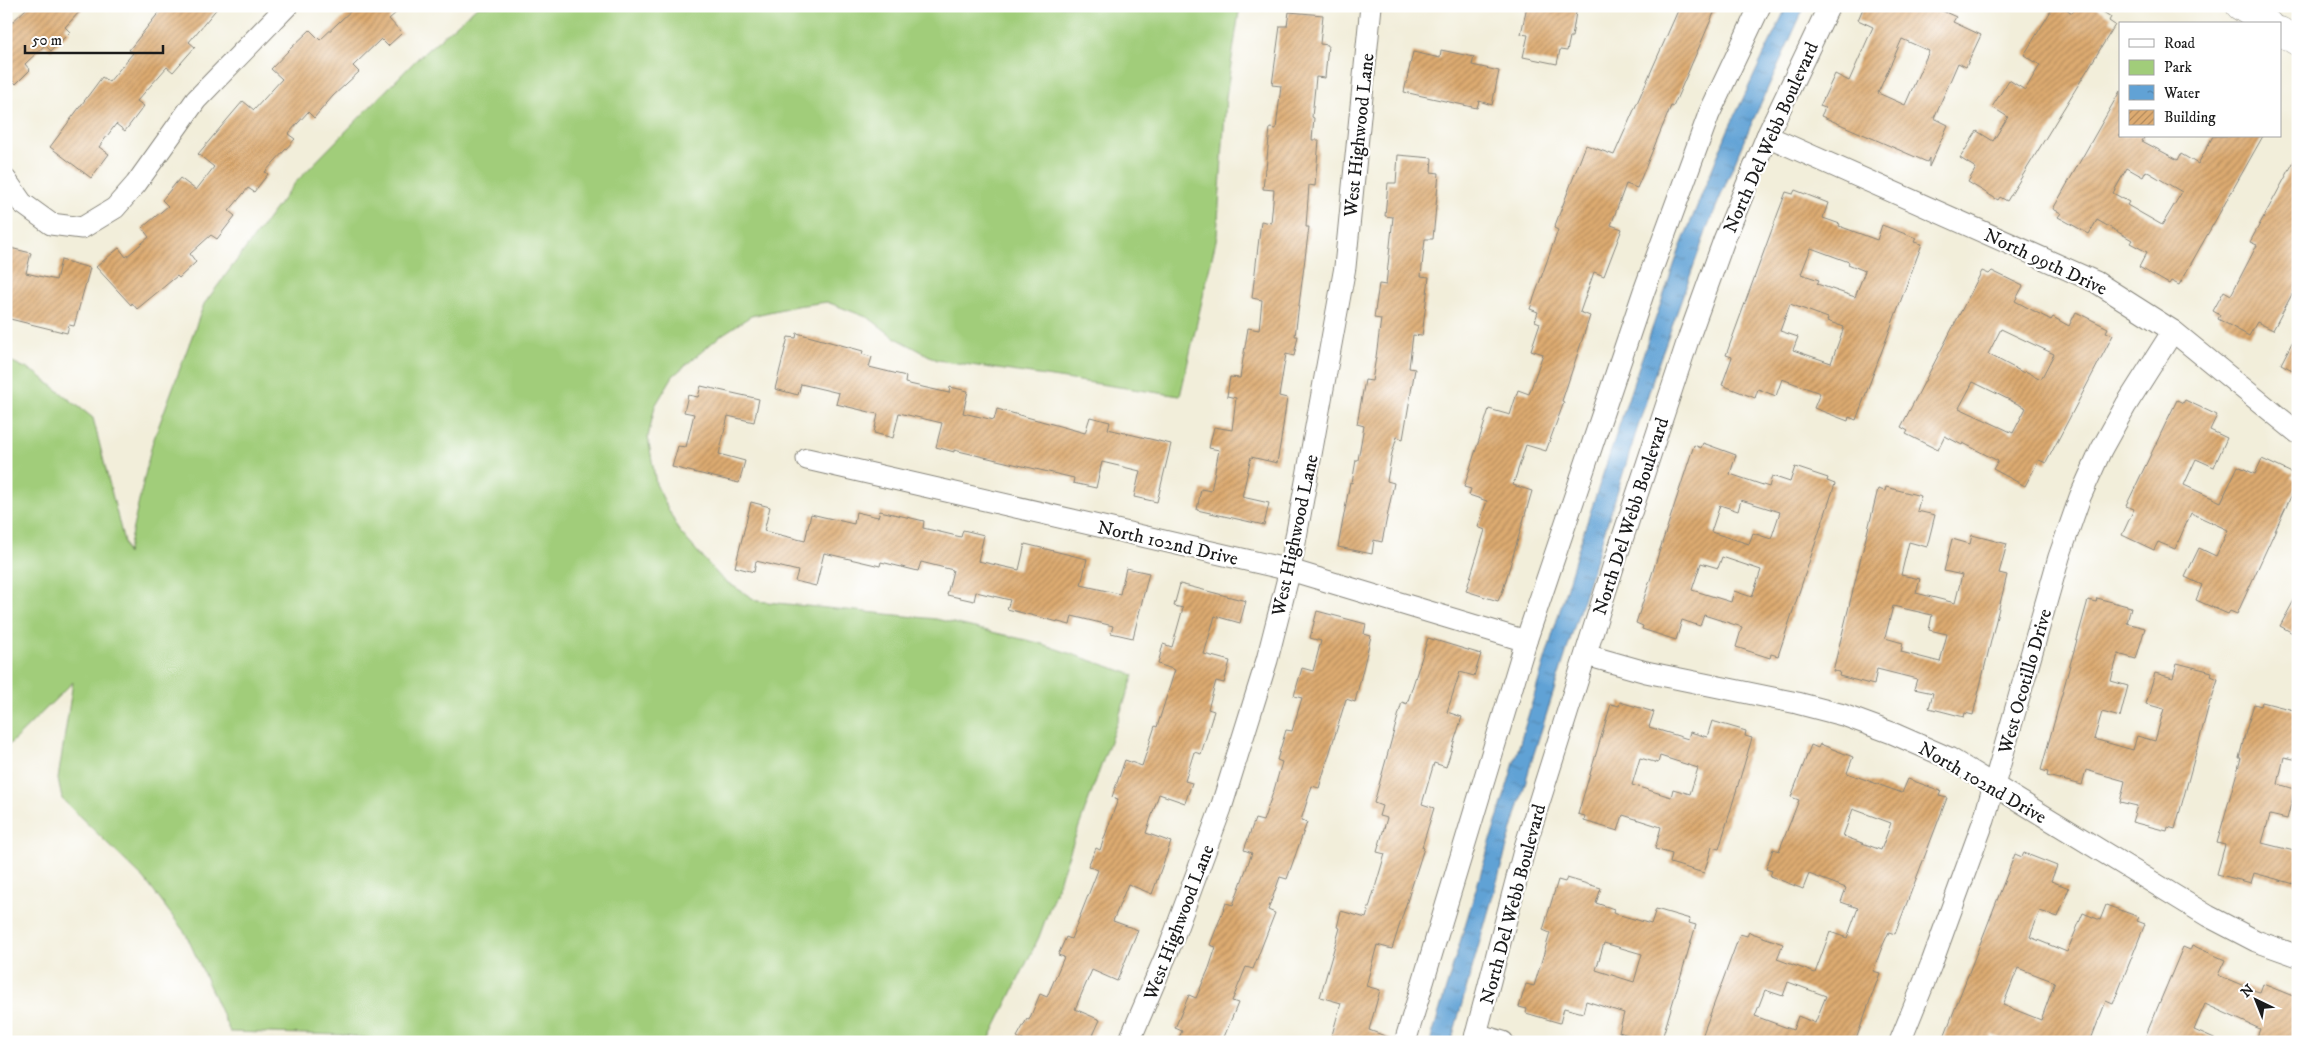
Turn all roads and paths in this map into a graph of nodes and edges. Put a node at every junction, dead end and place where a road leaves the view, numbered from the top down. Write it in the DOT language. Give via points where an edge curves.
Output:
graph roads {
  1 [pos="287,6"];
  2 [pos="1371,6"];
  3 [pos="1760,6"];
  4 [pos="1829,6"];
  5 [pos="2240,6"];
  6 [pos="2265,22"];
  7 [pos="2282,33"];
  8 [pos="2298,42"];
  9 [pos="1767,136"];
  10 [pos="6,180"];
  11 [pos="2173,332"];
  12 [pos="2298,433"];
  13 [pos="807,459"];
  14 [pos="1290,570"];
  15 [pos="1526,641"];
  16 [pos="1586,655"];
  17 [pos="1994,786"];
  18 [pos="2298,956"];
  19 [pos="1475,1038"];
  20 [pos="1129,1042"];
  21 [pos="1405,1042"];
  22 [pos="1503,1042"];
  23 [pos="1900,1042"];
  1 -- 10 [label="street" via="196,100 115,208 82,228 51,224 22,203"];
  2 -- 14 [label="street, West Highwood Lane" via="1345,267"];
  3 -- 15 [label="street" via="1709,114 1647,282"];
  4 -- 9 [label="street, North Del Webb Boulevard"];
  5 -- 6 [label="main road"];
  7 -- 8 [label="main road"];
  9 -- 11 [label="street, North 99th Drive" via="2096,282"];
  9 -- 16 [label="street, North Del Webb Boulevard" via="1693,325"];
  11 -- 12 [label="street, North 99th Drive"];
  11 -- 17 [label="street, West Ocotillo Drive" via="2101,450 2080,497 2059,557"];
  13 -- 14 [label="street, North 102nd Drive"];
  14 -- 15 [label="street, North 102nd Drive"];
  14 -- 20 [label="street, West Highwood Lane" via="1267,660 1221,808 1168,953"];
  15 -- 21 [label="street"];
  16 -- 17 [label="street, North 102nd Drive" via="1646,672 1843,715 1949,758"];
  16 -- 19 [label="street, North Del Webb Boulevard" via="1526,847"];
  17 -- 18 [label="street, North 102nd Drive" via="2208,916 2256,941"];
  17 -- 23 [label="street, West Ocotillo Drive" via="1931,965"];
  19 -- 22 [label="street"];
}
